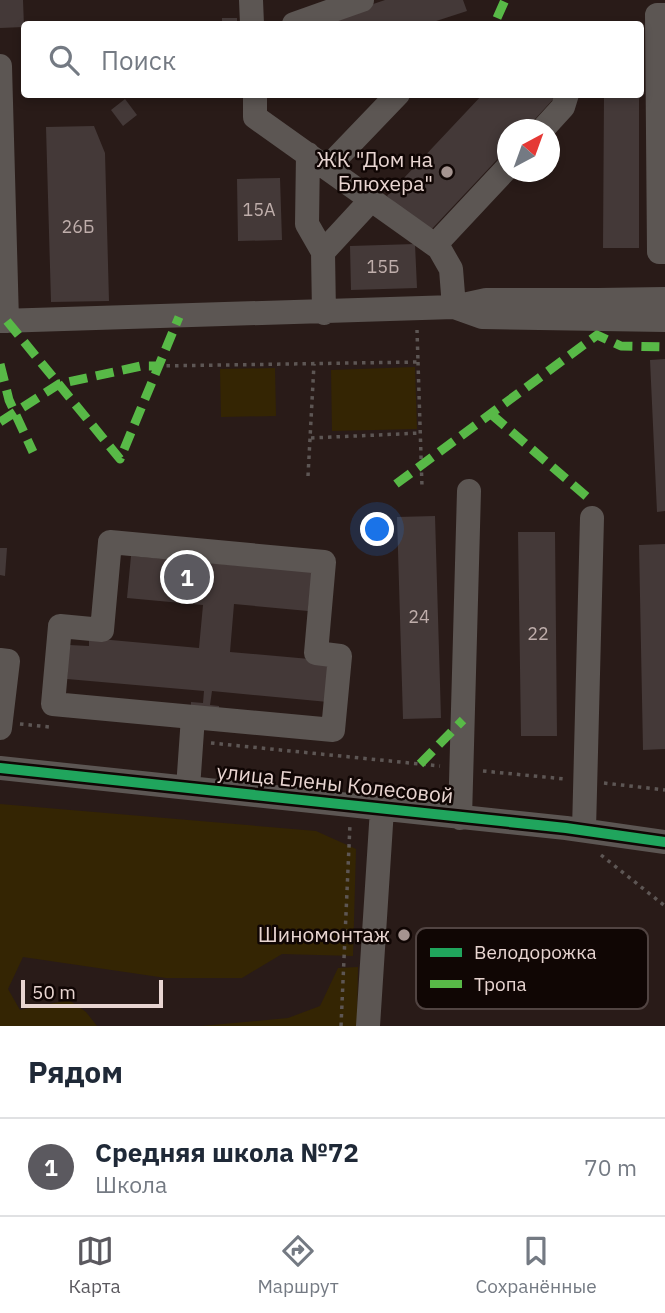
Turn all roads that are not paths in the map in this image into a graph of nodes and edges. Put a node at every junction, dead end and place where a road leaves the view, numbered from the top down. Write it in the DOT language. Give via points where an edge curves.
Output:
graph roads {
  1 [pos="251,0"];
  2 [pos="362,0"];
  3 [pos="665,15"];
  4 [pos="252,21"];
  5 [pos="302,21"];
  6 [pos="0,66"];
  7 [pos="255,98"];
  8 [pos="393,98"];
  9 [pos="566,98"];
  10 [pos="552,119"];
  11 [pos="318,161"];
  12 [pos="497,179"];
  13 [pos="371,200"];
  14 [pos="435,245"];
  15 [pos="323,252"];
  16 [pos="665,252"];
  17 [pos="665,299"];
  18 [pos="454,307"];
  19 [pos="598,310"];
  20 [pos="324,313"];
  21 [pos="665,320"];
  22 [pos="4,321"];
  23 [pos="469,491"];
  24 [pos="592,518"];
  25 [pos="0,660"];
  26 [pos="1,722"];
  27 [pos="0,728"];
  28 [pos="192,729"];
  29 [pos="0,768"];
  30 [pos="188,788"];
  31 [pos="382,809"];
  32 [pos="460,818"];
  33 [pos="584,831"];
  34 [pos="665,842"];
  35 [pos="368,1026"];
  1 -- 4 [label="street"];
  2 -- 5 [label="street"];
  3 -- 16 [label="street" via="657,15 659,252"];
  6 -- 22 [label="street"];
  7 -- 11 [label="street" via="256,117"];
  8 -- 11 [label="street"];
  9 -- 10 [label="street"];
  11 -- 13 [label="street"];
  11 -- 15 [label="street" via="307,224"];
  12 -- 14 [label="street"];
  13 -- 14 [label="street"];
  13 -- 15 [label="street"];
  14 -- 18 [label="street" via="451,270"];
  15 -- 20 [label="street"];
  17 -- 19 [label="street"];
  18 -- 19 [label="street" via="482,317"];
  18 -- 20 [label="street"];
  19 -- 21 [label="street"];
  20 -- 22 [label="street"];
  23 -- 32 [label="street"];
  24 -- 33 [label="street"];
  25 -- 26 [label="street" via="8,661"];
  26 -- 27 [label="street"];
  28 -- 28 [label="street" via="333,730 340,656 316,653 324,562 110,542 102,630 60,626 52,704"];
  28 -- 30 [label="street"];
  29 -- 30 [label="street, улица Елены Колесовой"];
  30 -- 31 [label="street, улица Елены Колесовой"];
  31 -- 32 [label="street, улица Елены Колесовой"];
  31 -- 35 [label="street"];
  32 -- 33 [label="street, улица Елены Колесовой"];
  33 -- 34 [label="street, улица Елены Колесовой"];
}
